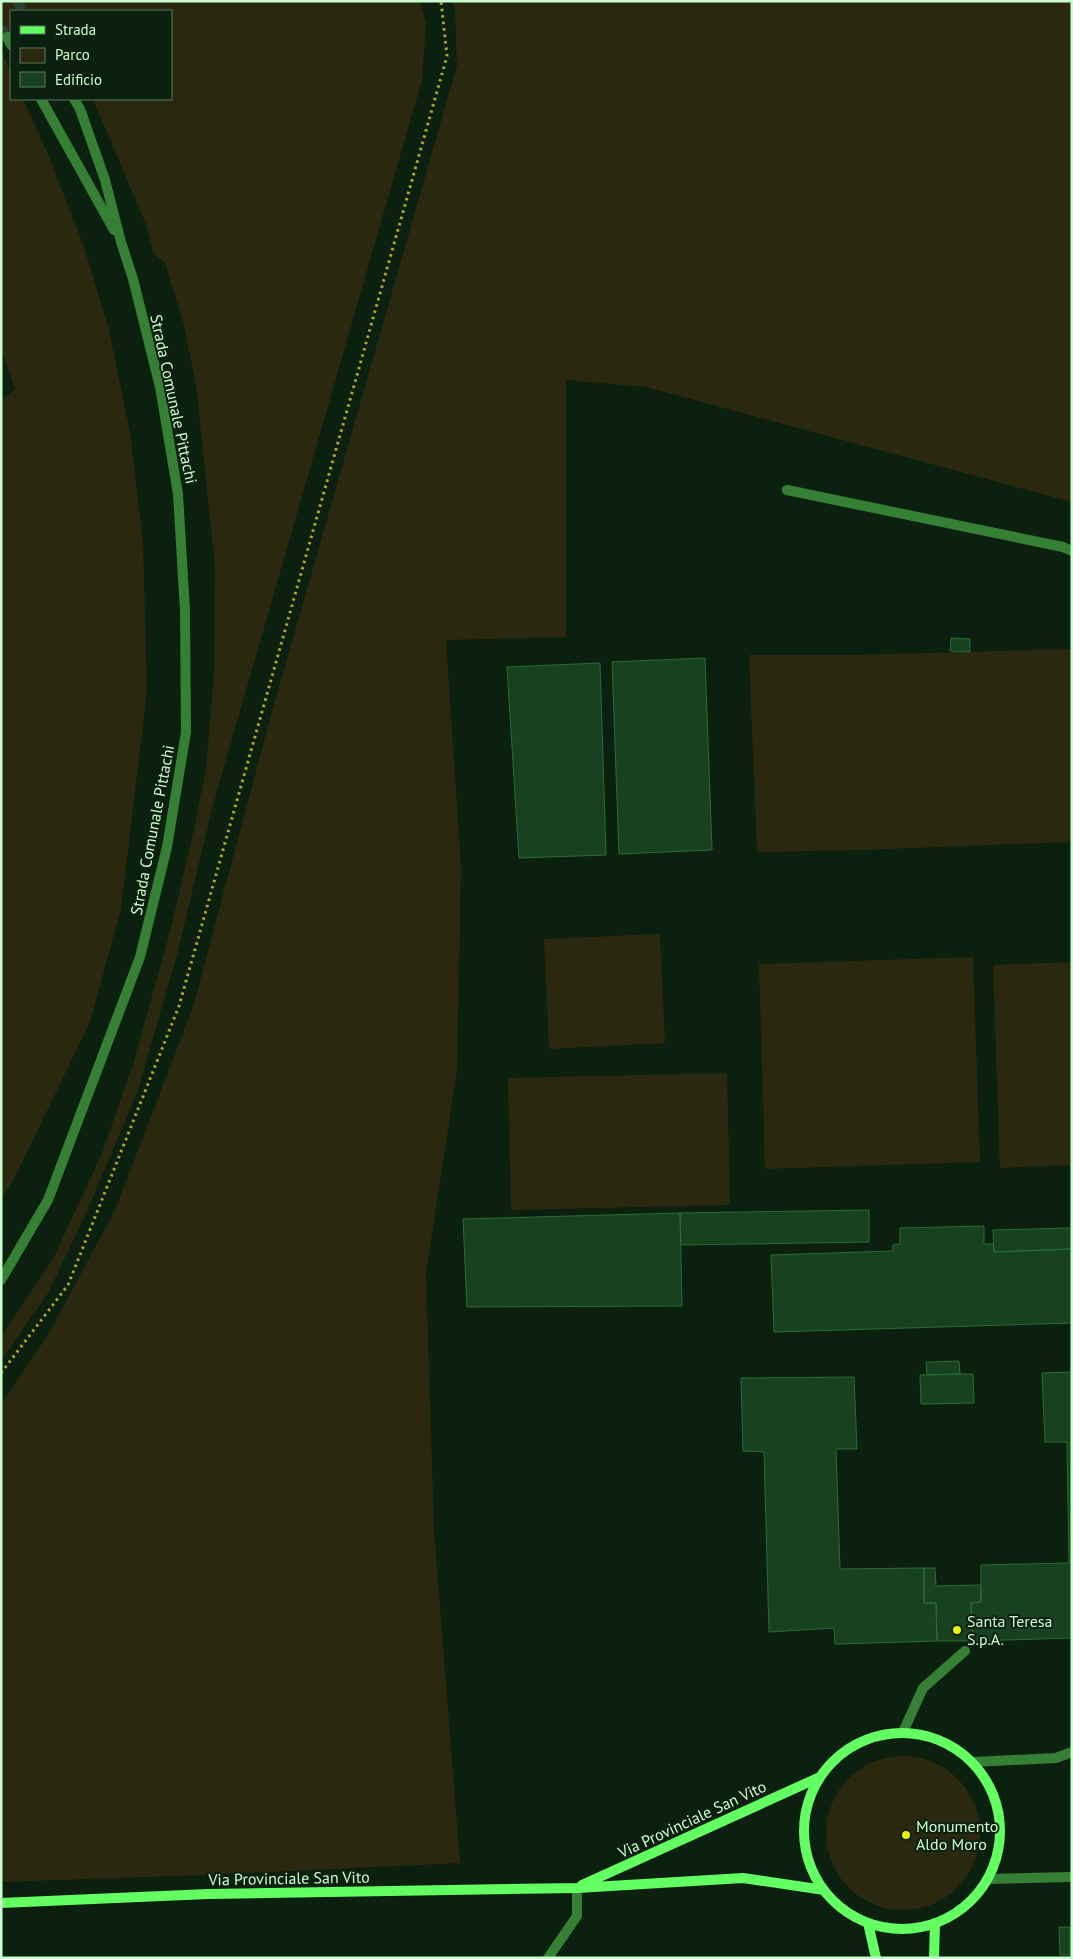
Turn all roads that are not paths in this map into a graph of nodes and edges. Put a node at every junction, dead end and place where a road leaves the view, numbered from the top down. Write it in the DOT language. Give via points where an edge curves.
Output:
graph roads {
  1 [pos="42,100"];
  2 [pos="75,100"];
  3 [pos="120,242"];
  4 [pos="787,490"];
  5 [pos="1072,551"];
  6 [pos="1,1280"];
  7 [pos="965,1651"];
  8 [pos="903,1732"];
  9 [pos="1071,1754"];
  10 [pos="973,1762"];
  11 [pos="820,1777"];
  12 [pos="1072,1877"];
  13 [pos="988,1879"];
  14 [pos="577,1888"];
  15 [pos="824,1890"];
  16 [pos="1,1903"];
  17 [pos="868,1923"];
  18 [pos="935,1923"];
  19 [pos="548,1958"];
  20 [pos="876,1958"];
  21 [pos="934,1958"];
  1 -- 3 [label="street"];
  2 -- 3 [label="street" via="105,180"];
  3 -- 6 [label="street, Strada Comunale Pittachi" via="133,279 160,387 178,494 185,610 186,732 167,847 140,957 48,1200"];
  4 -- 5 [label="street"];
  7 -- 8 [label="street" via="923,1688"];
  8 -- 10 [label="main road" via="929,1736 953,1746"];
  8 -- 11 [label="main road" via="879,1735 856,1744 836,1758"];
  9 -- 10 [label="street" via="1056,1758"];
  10 -- 13 [label="main road" via="991,1788 1000,1818 999,1849"];
  11 -- 14 [label="main road, Via Provinciale San Vito"];
  11 -- 15 [label="main road" via="807,1804 804,1834 809,1864"];
  12 -- 13 [label="street"];
  13 -- 18 [label="main road" via="974,1898 956,1913"];
  14 -- 15 [label="main road, Via Provinciale San Vito" via="743,1878"];
  14 -- 16 [label="main road, Via Provinciale San Vito" via="208,1894"];
  14 -- 19 [label="street" via="578,1916"];
  15 -- 17 [label="main road" via="843,1910"];
  17 -- 18 [label="main road" via="890,1928 913,1928"];
  17 -- 20 [label="main road"];
  18 -- 21 [label="main road"];
}
